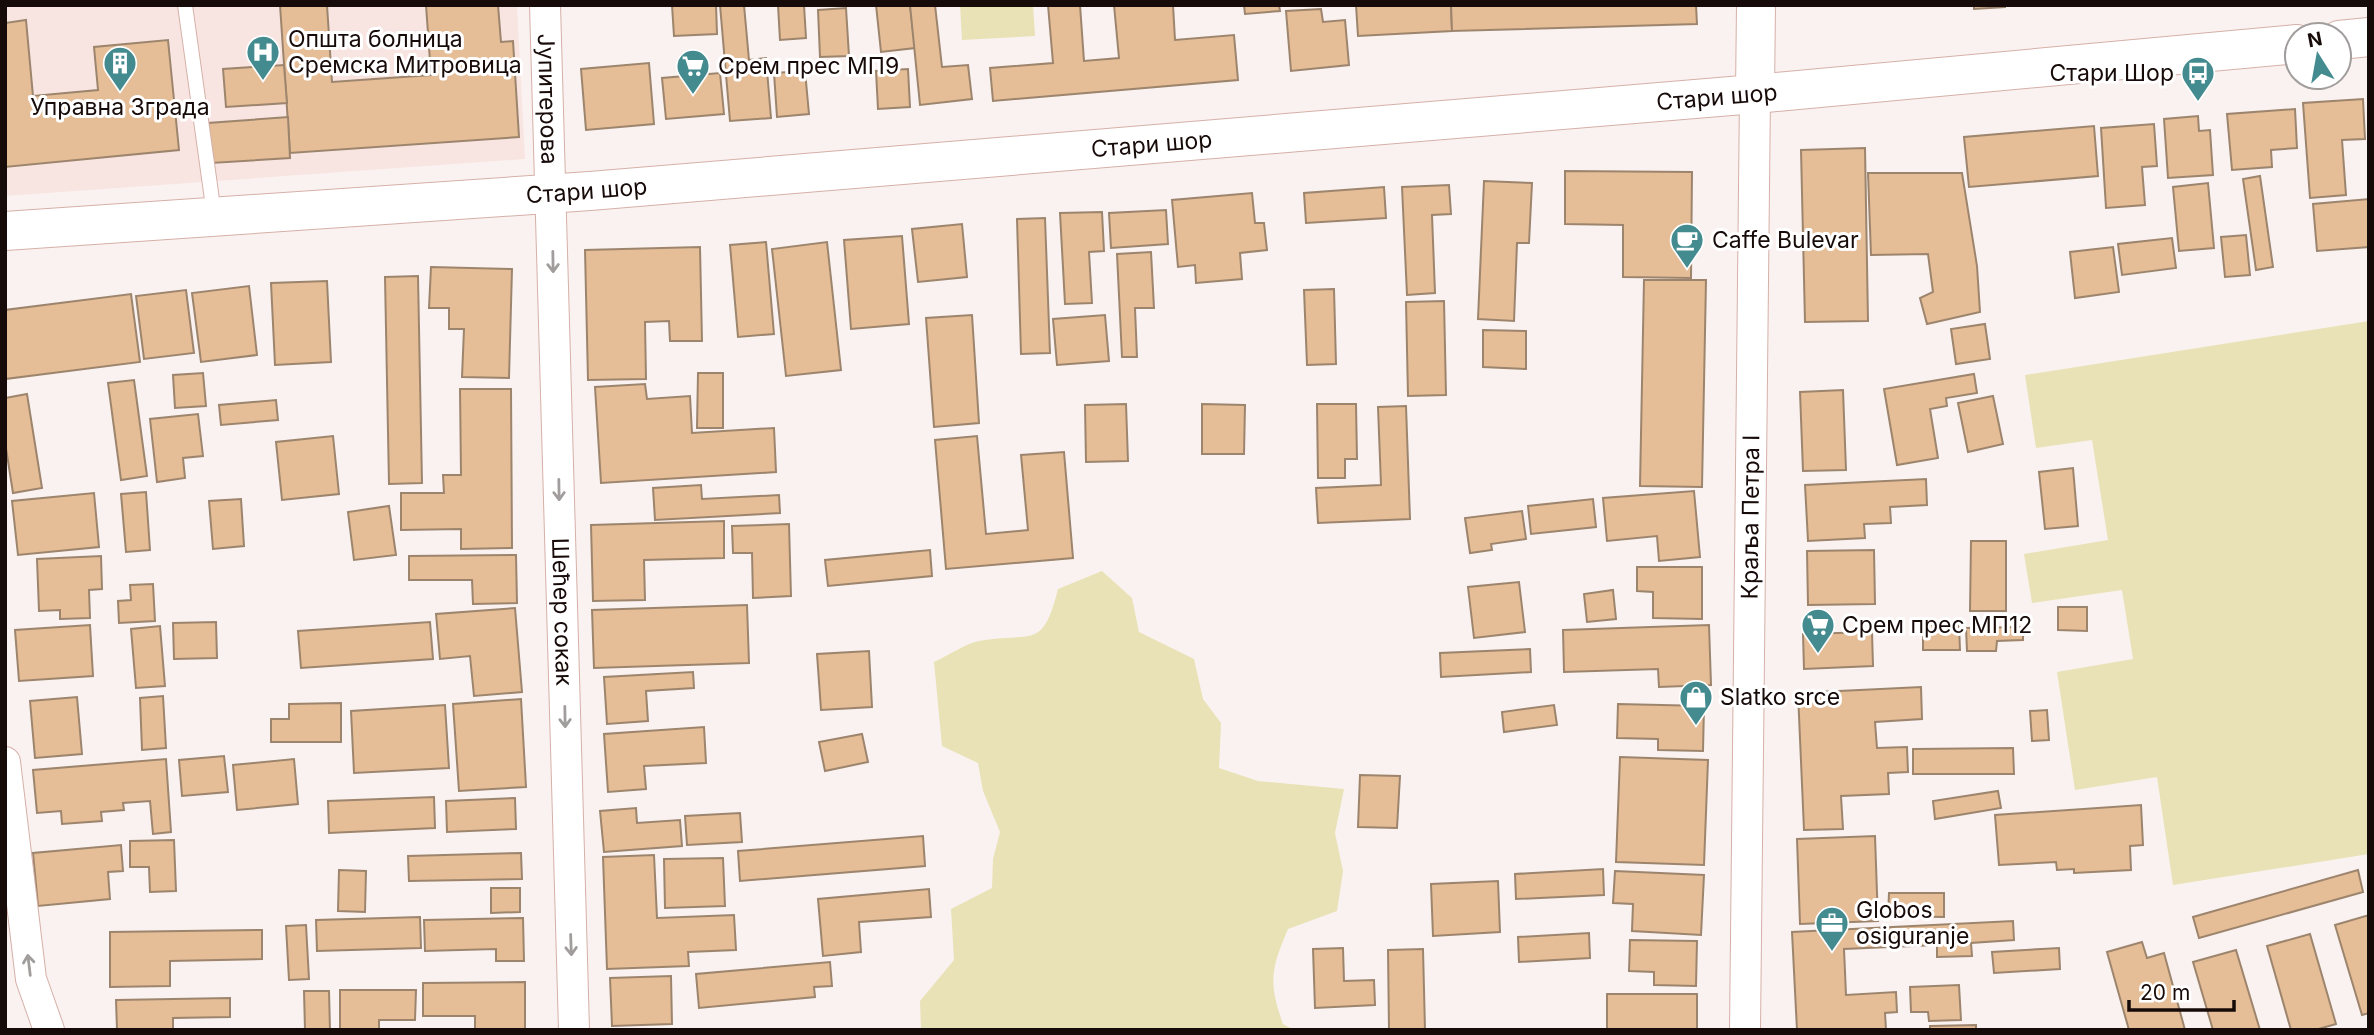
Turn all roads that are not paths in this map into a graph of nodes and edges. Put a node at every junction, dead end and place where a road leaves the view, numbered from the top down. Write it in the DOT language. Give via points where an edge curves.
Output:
graph roads {
  1 [pos="184,5"];
  2 [pos="545,5"];
  3 [pos="1756,5"];
  4 [pos="2283,45"];
  5 [pos="1755,94"];
  6 [pos="552,194"];
  7 [pos="214,215"];
  8 [pos="5,231"];
  9 [pos="5,762"];
  10 [pos="49,1030"];
  11 [pos="574,1030"];
  12 [pos="1745,1030"];
  1 -- 7 [label="lane"];
  2 -- 6 [label="street, Јупитерова"];
  3 -- 5 [label="main road, Краља Петра I"];
  4 -- 5 [label="main road, Стари шор"];
  5 -- 6 [label="main road, Стари шор"];
  5 -- 12 [label="street, Краља Петра I"];
  6 -- 7 [label="main road, Стари шор"];
  6 -- 11 [label="street, Шећер сокак, one-way"];
  7 -- 8 [label="main road, Стари шор"];
  10 -- 9 [label="street, one-way" via="31,979"];
}
